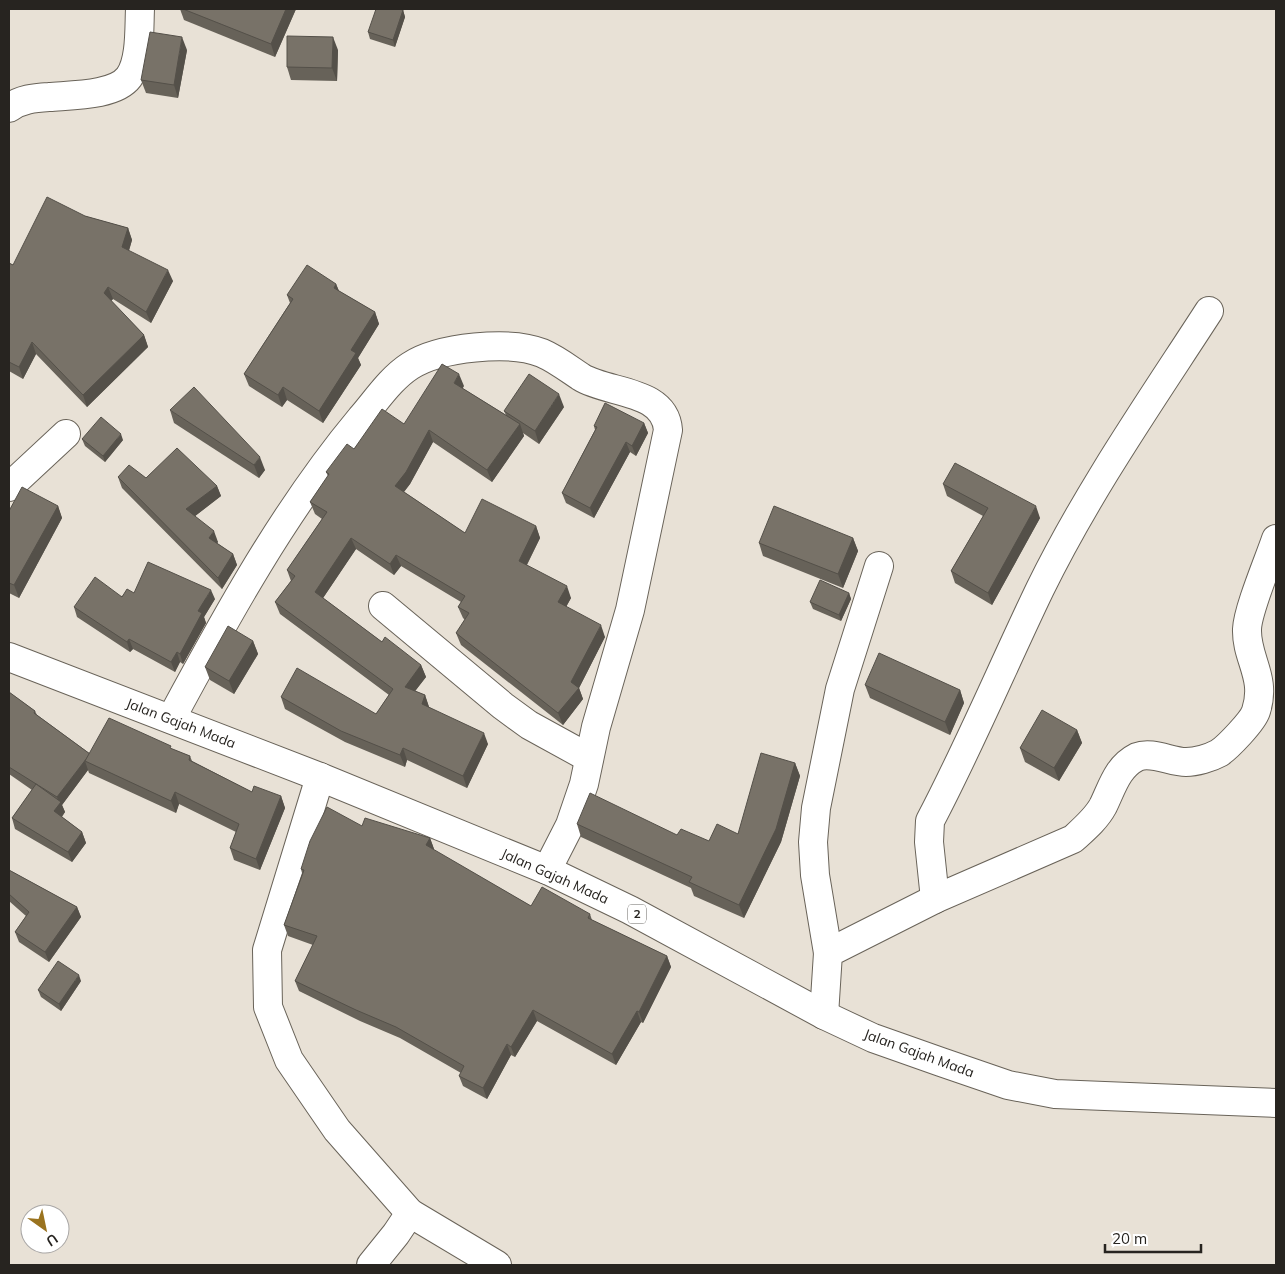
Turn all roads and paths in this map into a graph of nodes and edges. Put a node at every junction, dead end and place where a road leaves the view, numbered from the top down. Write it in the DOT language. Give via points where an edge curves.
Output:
graph roads {
  1 [pos="140,9"];
  2 [pos="9,108"];
  3 [pos="1209,311"];
  4 [pos="66,434"];
  5 [pos="9,487"];
  6 [pos="1276,539"];
  7 [pos="878,566"];
  8 [pos="383,606"];
  9 [pos="9,657"];
  10 [pos="1268,676"];
  11 [pos="171,719"];
  12 [pos="589,758"];
  13 [pos="320,777"];
  14 [pos="548,870"];
  15 [pos="935,898"];
  16 [pos="828,953"];
  17 [pos="824,1015"];
  18 [pos="1276,1103"];
  19 [pos="410,1213"];
  20 [pos="371,1265"];
  21 [pos="497,1265"];
  1 -- 2 [label="main road" via="136,60 129,77 115,88 95,93 28,98"];
  3 -- 15 [label="main road" via="1091,495 1040,589 930,821"];
  4 -- 5 [label="main road"];
  6 -- 10 [label="main road" via="1247,629 1250,648"];
  7 -- 16 [label="main road" via="840,689 816,808 815,875"];
  8 -- 12 [label="main road" via="502,706 543,734"];
  9 -- 11 [label="main road, Jalan Gajah Mada / 2"];
  10 -- 15 [label="main road" via="1256,712 1219,753 1186,762 1138,757 1124,768 1111,785 1103,806 1073,839"];
  11 -- 12 [label="main road" via="218,632 317,474 394,380 410,366 434,355 518,347 542,353 584,379 644,398 660,408 668,420 656,497 630,610"];
  11 -- 13 [label="main road, Jalan Gajah Mada / 2"];
  12 -- 14 [label="main road" via="570,825"];
  13 -- 14 [label="main road, Jalan Gajah Mada / 2"];
  13 -- 19 [label="main road" via="267,950 268,1007 289,1060 326,1115"];
  14 -- 17 [label="main road, Jalan Gajah Mada / 2" via="630,910"];
  15 -- 16 [label="main road"];
  16 -- 17 [label="main road"];
  17 -- 18 [label="main road, Jalan Gajah Mada / 2" via="874,1038 1008,1086 1055,1094"];
  19 -- 20 [label="main road"];
  19 -- 21 [label="main road"];
}
